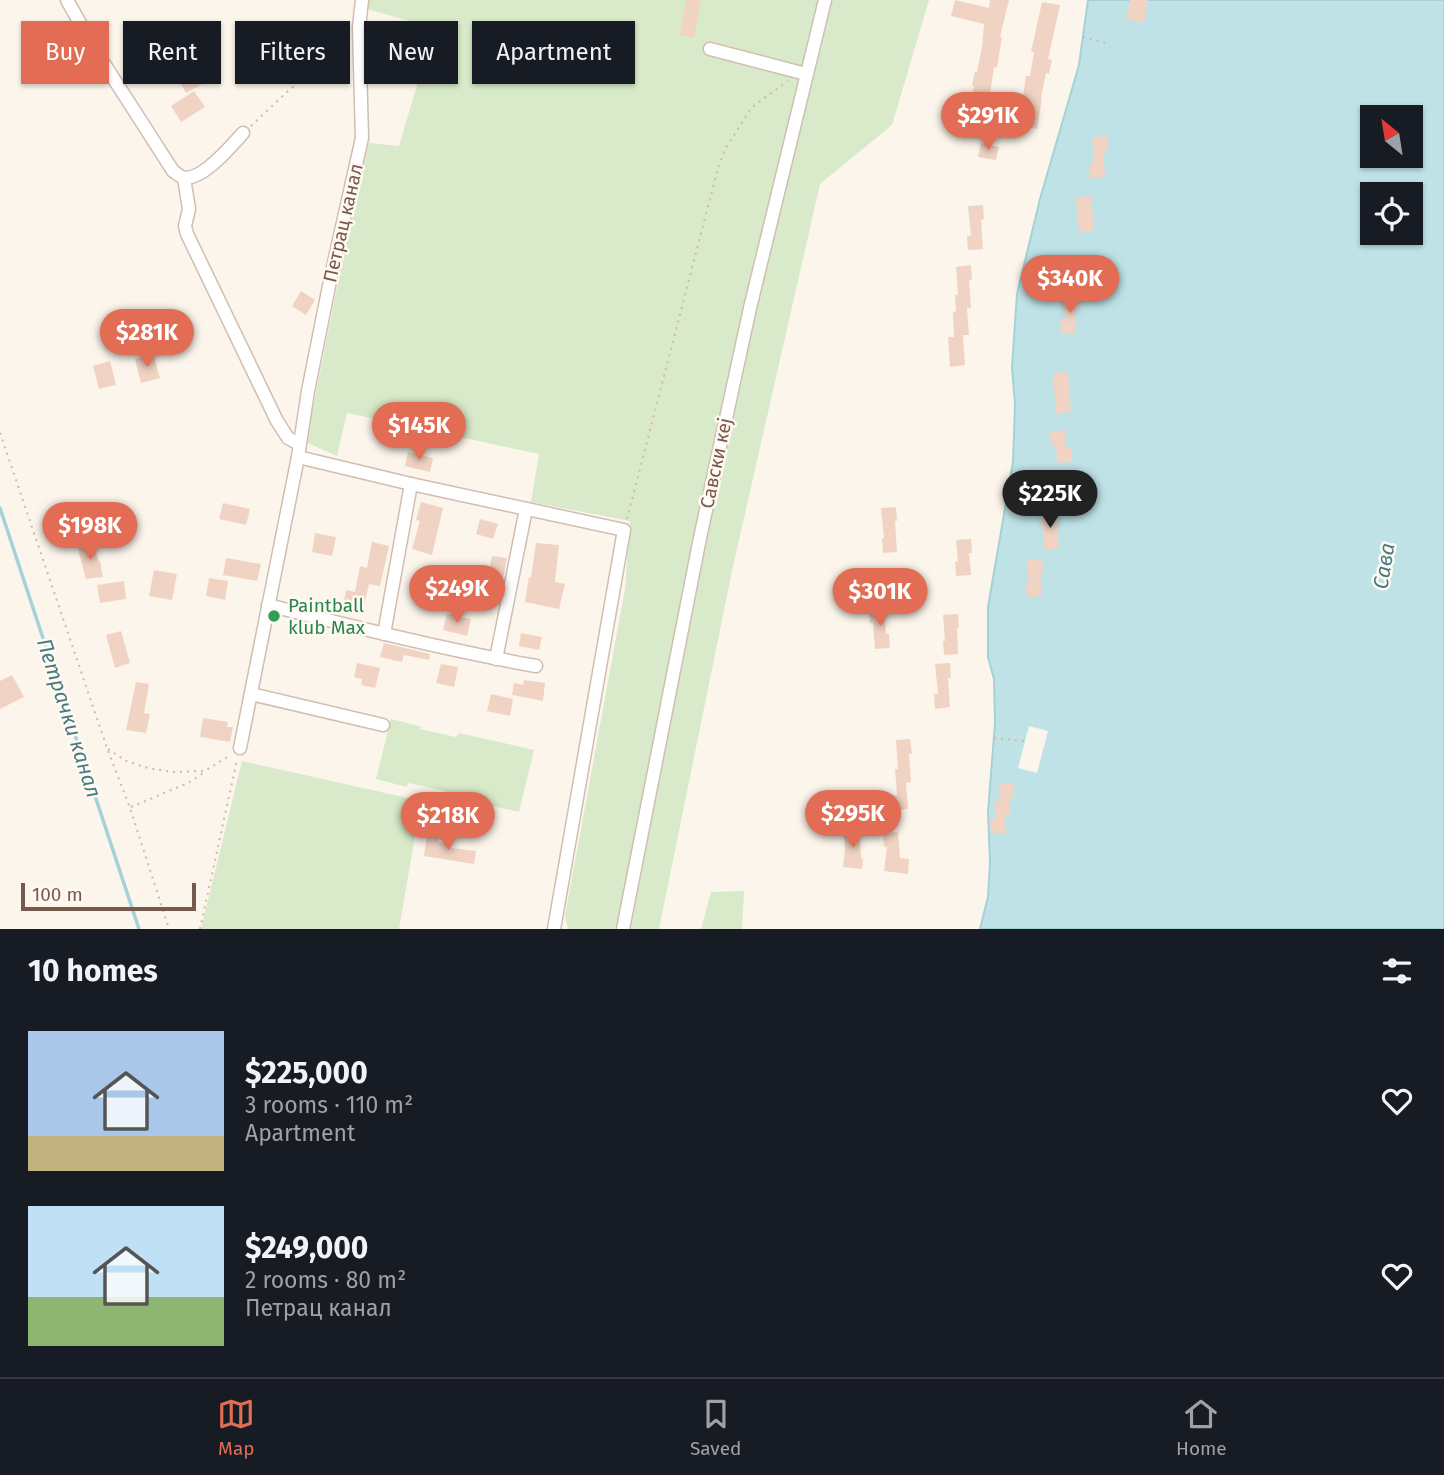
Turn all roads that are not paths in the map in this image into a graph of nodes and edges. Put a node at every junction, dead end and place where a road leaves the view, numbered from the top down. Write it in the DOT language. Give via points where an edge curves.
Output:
graph roads {
  1 [pos="67,0"];
  2 [pos="362,0"];
  3 [pos="825,0"];
  4 [pos="710,49"];
  5 [pos="803,73"];
  6 [pos="243,133"];
  7 [pos="184,178"];
  8 [pos="298,450"];
  9 [pos="411,484"];
  10 [pos="526,509"];
  11 [pos="268,605"];
  12 [pos="384,634"];
  13 [pos="496,659"];
  14 [pos="536,666"];
  15 [pos="251,694"];
  16 [pos="383,725"];
  17 [pos="240,748"];
  18 [pos="554,929"];
  19 [pos="623,929"];
  1 -- 7 [label="street" via="173,171"];
  2 -- 8 [label="street, Петрац канал" via="362,138"];
  3 -- 5 [label="street, Савски кеј"];
  4 -- 5 [label="street"];
  5 -- 19 [label="street, Савски кеј" via="700,538"];
  6 -- 7 [label="street" via="216,161"];
  7 -- 8 [label="street" via="187,234 277,421"];
  8 -- 9 [label="street"];
  8 -- 11 [label="street, Петрац канал"];
  9 -- 10 [label="street"];
  9 -- 12 [label="street"];
  10 -- 13 [label="street"];
  10 -- 18 [label="street" via="624,530"];
  11 -- 12 [label="street"];
  11 -- 15 [label="street, Петрац канал"];
  12 -- 13 [label="street"];
  13 -- 14 [label="street"];
  15 -- 16 [label="street"];
  15 -- 17 [label="street, Петрац канал"];
}
